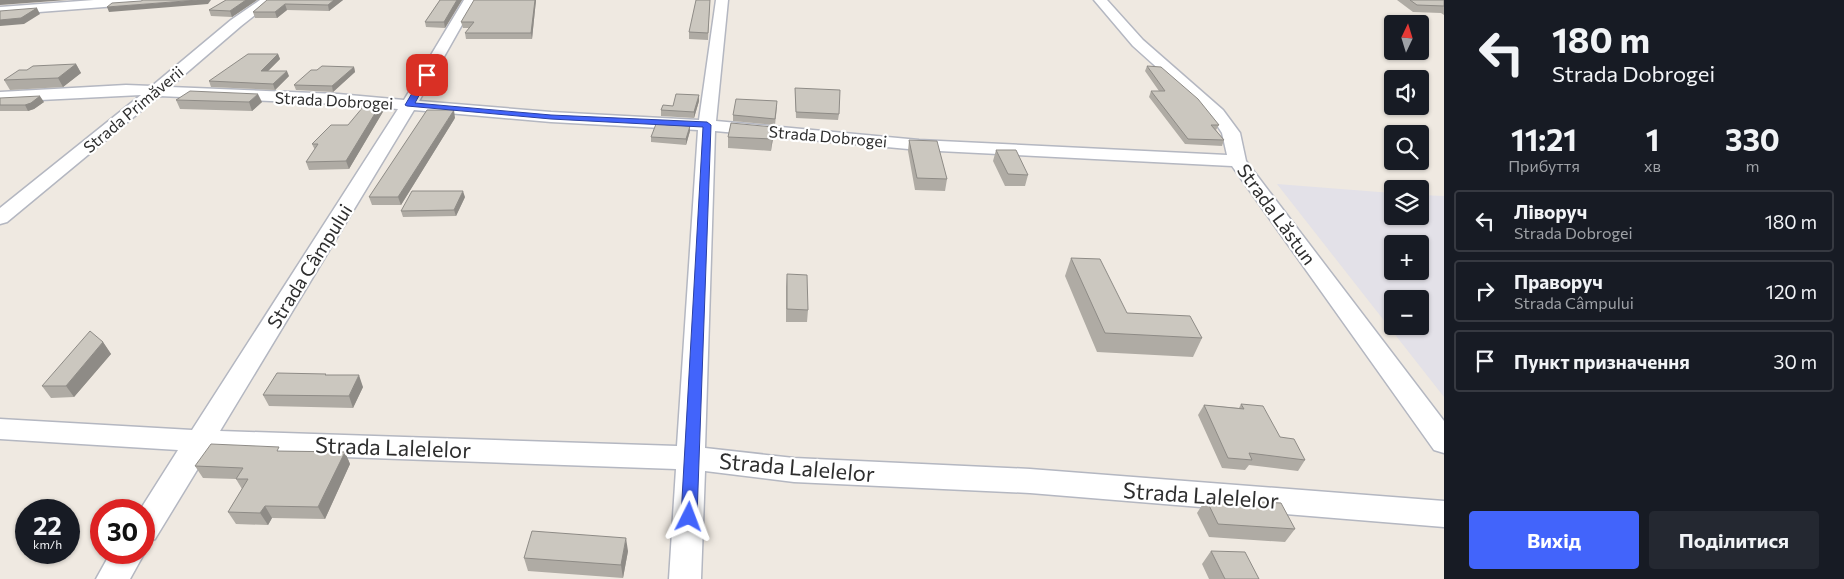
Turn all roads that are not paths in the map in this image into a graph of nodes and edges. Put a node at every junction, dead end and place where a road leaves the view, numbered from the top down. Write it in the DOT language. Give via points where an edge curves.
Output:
graph roads {
  1 [pos="143,0"];
  2 [pos="268,0"];
  3 [pos="470,0"];
  4 [pos="722,0"];
  5 [pos="1100,0"];
  6 [pos="0,11"];
  7 [pos="156,91"];
  8 [pos="0,97"];
  9 [pos="409,105"];
  10 [pos="707,125"];
  11 [pos="1237,161"];
  12 [pos="0,218"];
  13 [pos="0,429"];
  14 [pos="201,441"];
  15 [pos="1444,442"];
  16 [pos="692,458"];
  17 [pos="155,513"];
  18 [pos="1444,514"];
  19 [pos="121,564"];
  20 [pos="112,579"];
  21 [pos="685,579"];
  1 -- 6 [label="street"];
  2 -- 7 [label="street, Strada Primăverii"];
  3 -- 9 [label="street, Strada Câmpului"];
  4 -- 10 [label="street"];
  5 -- 11 [label="street, Strada Lăstun" via="1138,44 1217,113 1231,133"];
  7 -- 8 [label="street, Strada Dobrogei" via="89,91"];
  7 -- 9 [label="street, Strada Dobrogei"];
  7 -- 12 [label="street, Strada Primăverii"];
  9 -- 10 [label="street, Strada Dobrogei"];
  9 -- 14 [label="street, Strada Câmpului"];
  10 -- 11 [label="street, Strada Dobrogei" via="919,145"];
  10 -- 16 [label="street"];
  11 -- 15 [label="street, Strada Lăstun"];
  13 -- 14 [label="street, Strada Lalelelor"];
  14 -- 16 [label="street, Strada Lalelelor"];
  14 -- 17 [label="street, Strada Câmpului"];
  16 -- 18 [label="street, Strada Lalelelor" via="794,470 1030,481"];
  16 -- 21 [label="street"];
  19 -- 20 [label="street"];
}
